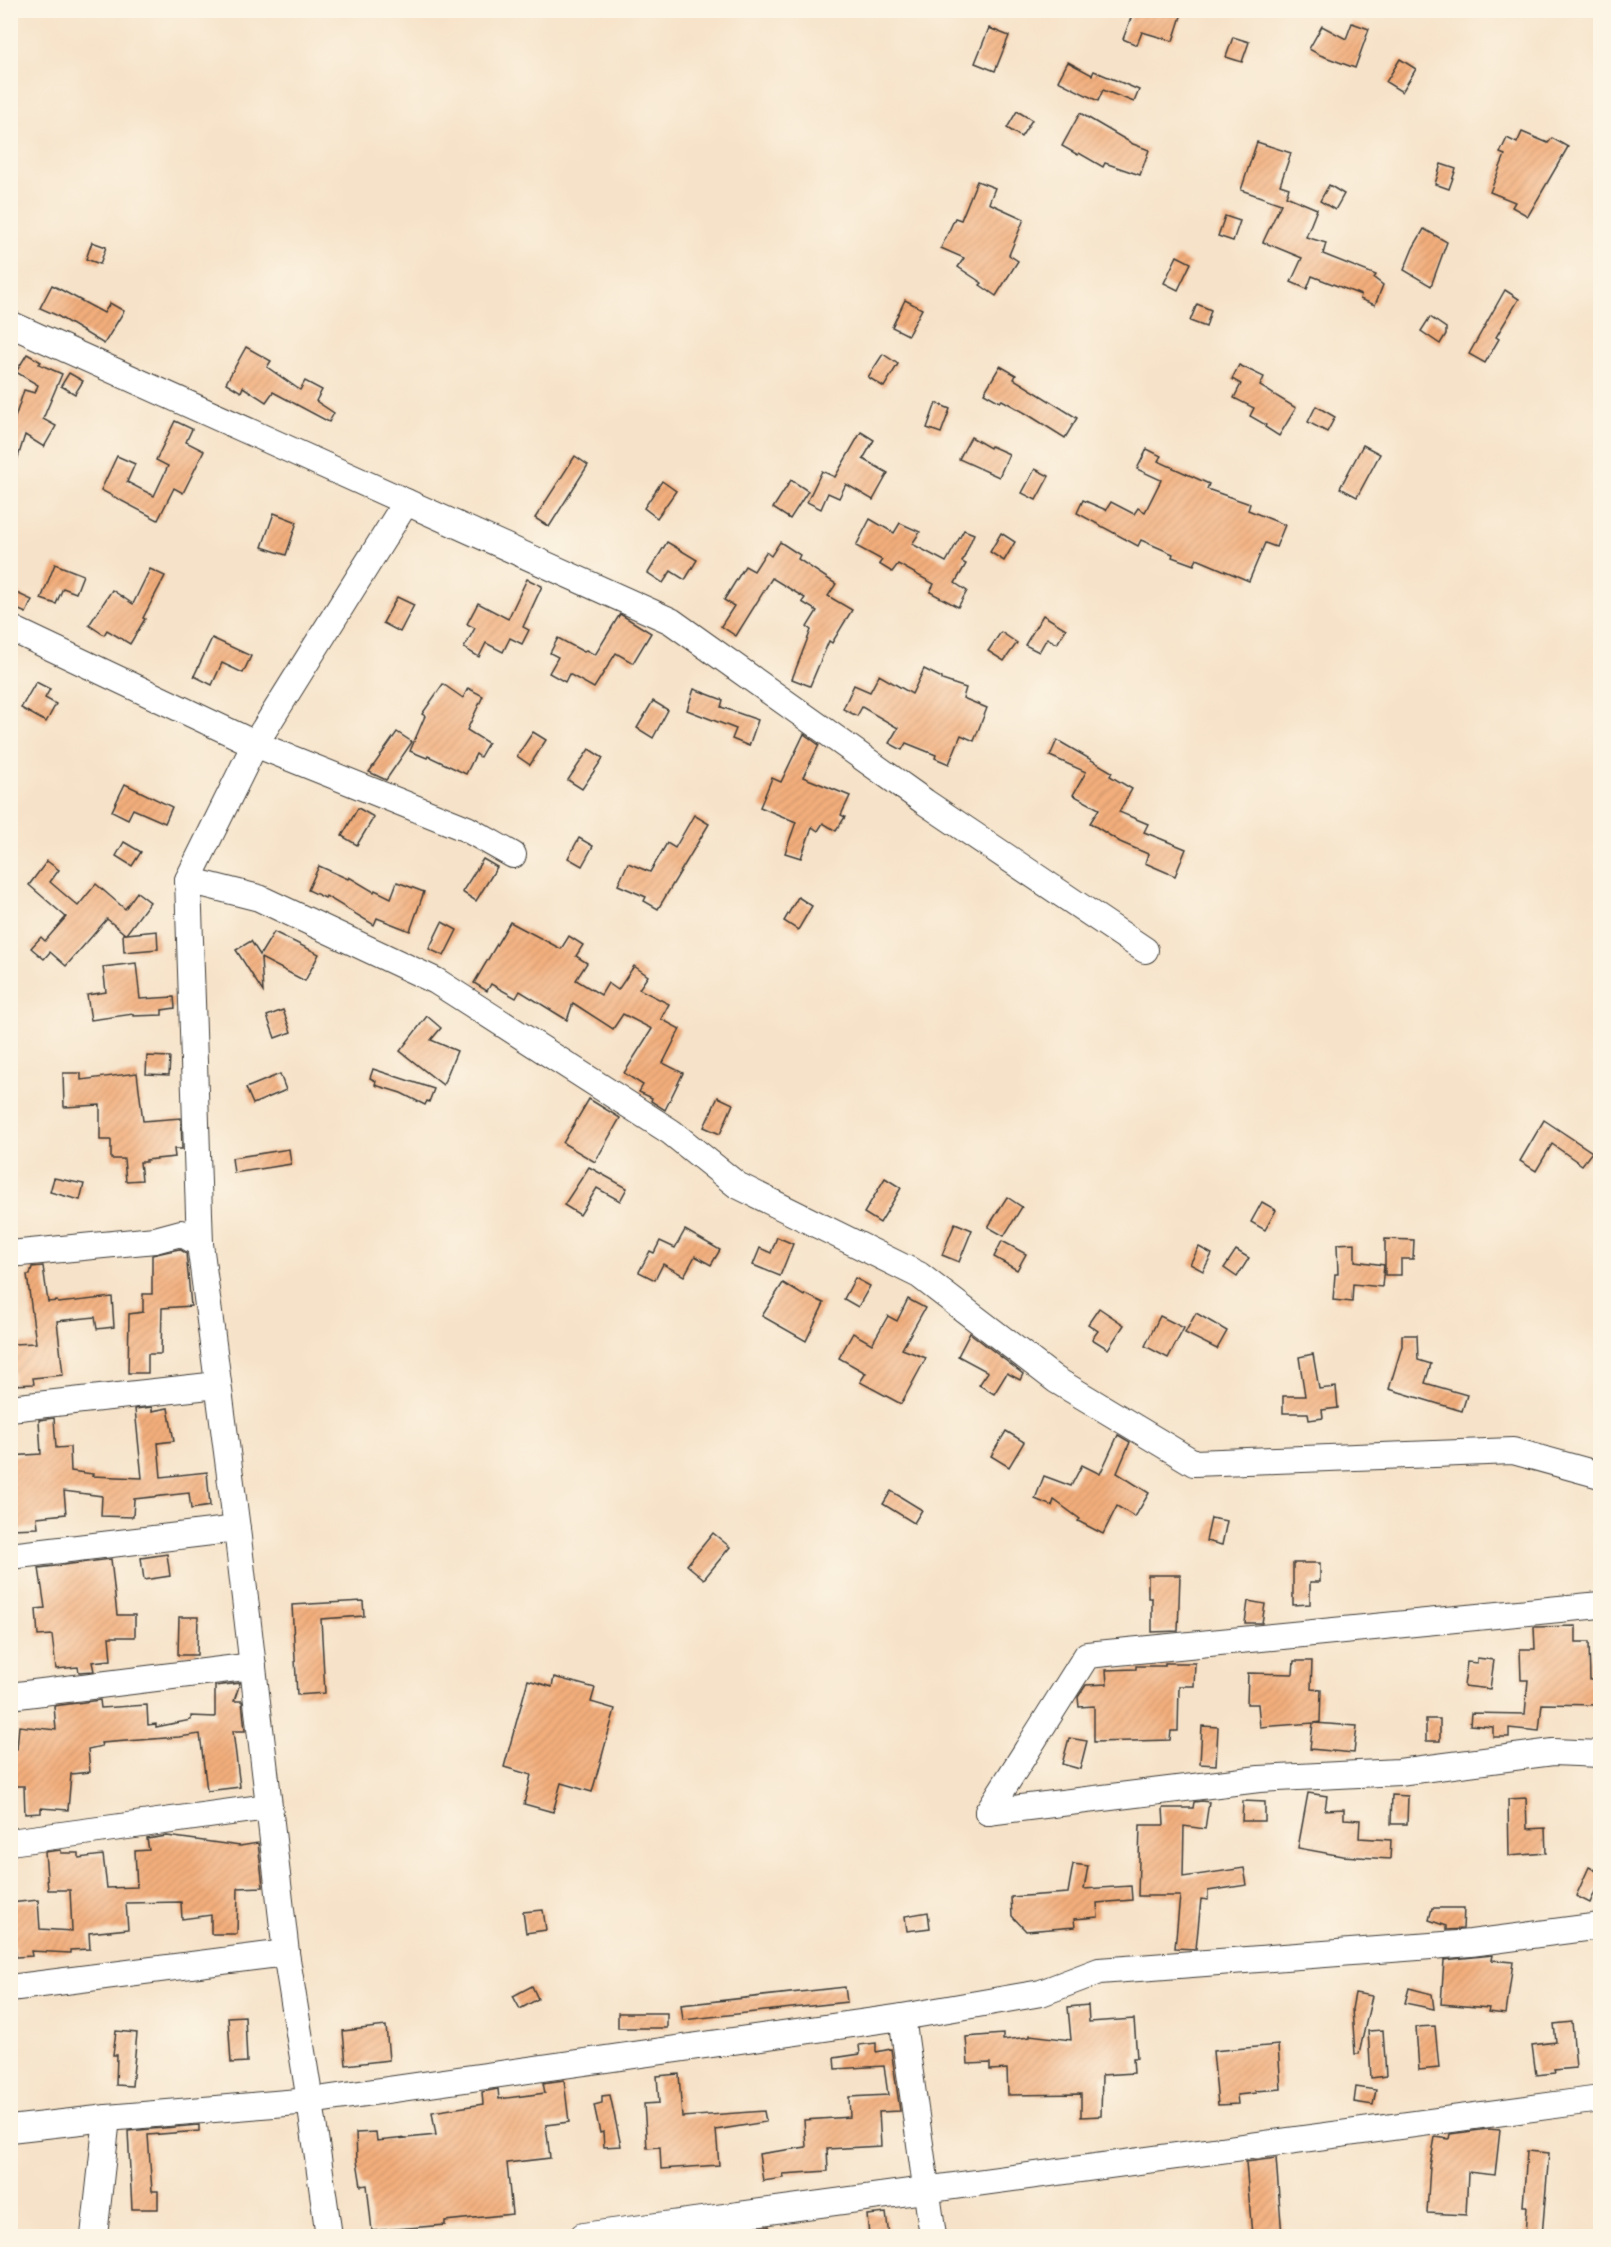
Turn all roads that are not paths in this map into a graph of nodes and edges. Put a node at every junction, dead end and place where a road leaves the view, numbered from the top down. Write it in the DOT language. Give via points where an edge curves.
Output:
graph roads {
  1 [pos="10,324"];
  2 [pos="406,502"];
  3 [pos="10,628"];
  4 [pos="255,744"];
  5 [pos="513,855"];
  6 [pos="188,880"];
  7 [pos="1145,950"];
  8 [pos="200,1244"];
  9 [pos="10,1254"];
  10 [pos="218,1385"];
  11 [pos="10,1408"];
  12 [pos="1600,1475"];
  13 [pos="237,1529"];
  14 [pos="10,1556"];
  15 [pos="1600,1605"];
  16 [pos="253,1666"];
  17 [pos="10,1696"];
  18 [pos="1600,1754"];
  19 [pos="268,1807"];
  20 [pos="10,1842"];
  21 [pos="1600,1926"];
  22 [pos="286,1953"];
  23 [pos="10,1988"];
  24 [pos="902,2017"];
  25 [pos="1600,2099"];
  26 [pos="310,2101"];
  27 [pos="107,2118"];
  28 [pos="10,2129"];
  29 [pos="926,2190"];
  30 [pos="94,2236"];
  31 [pos="329,2236"];
  32 [pos="583,2236"];
  33 [pos="933,2236"];
  1 -- 2 [label="street"];
  2 -- 4 [label="street"];
  2 -- 7 [label="street" via="671,621 935,808"];
  3 -- 4 [label="street"];
  4 -- 5 [label="street" via="467,829"];
  4 -- 6 [label="street"];
  6 -- 8 [label="street"];
  6 -- 12 [label="street" via="259,898 436,981 671,1132 737,1185 919,1275 1056,1380 1194,1463 1513,1451"];
  8 -- 9 [label="street" via="181,1233 155,1240"];
  8 -- 10 [label="street"];
  10 -- 11 [label="street"];
  10 -- 13 [label="street"];
  13 -- 14 [label="street"];
  13 -- 16 [label="street"];
  15 -- 18 [label="street" via="1087,1655 988,1812 1259,1779 1399,1772 1553,1752"];
  16 -- 17 [label="street"];
  16 -- 19 [label="street"];
  19 -- 20 [label="street"];
  19 -- 22 [label="street"];
  21 -- 24 [label="street" via="1471,1943 1099,1971 1041,1993"];
  22 -- 23 [label="street"];
  22 -- 26 [label="street"];
  24 -- 26 [label="street"];
  24 -- 29 [label="street"];
  25 -- 29 [label="street"];
  26 -- 27 [label="street"];
  26 -- 31 [label="street"];
  27 -- 28 [label="street"];
  27 -- 30 [label="street"];
  29 -- 32 [label="street"];
  29 -- 33 [label="street"];
}
